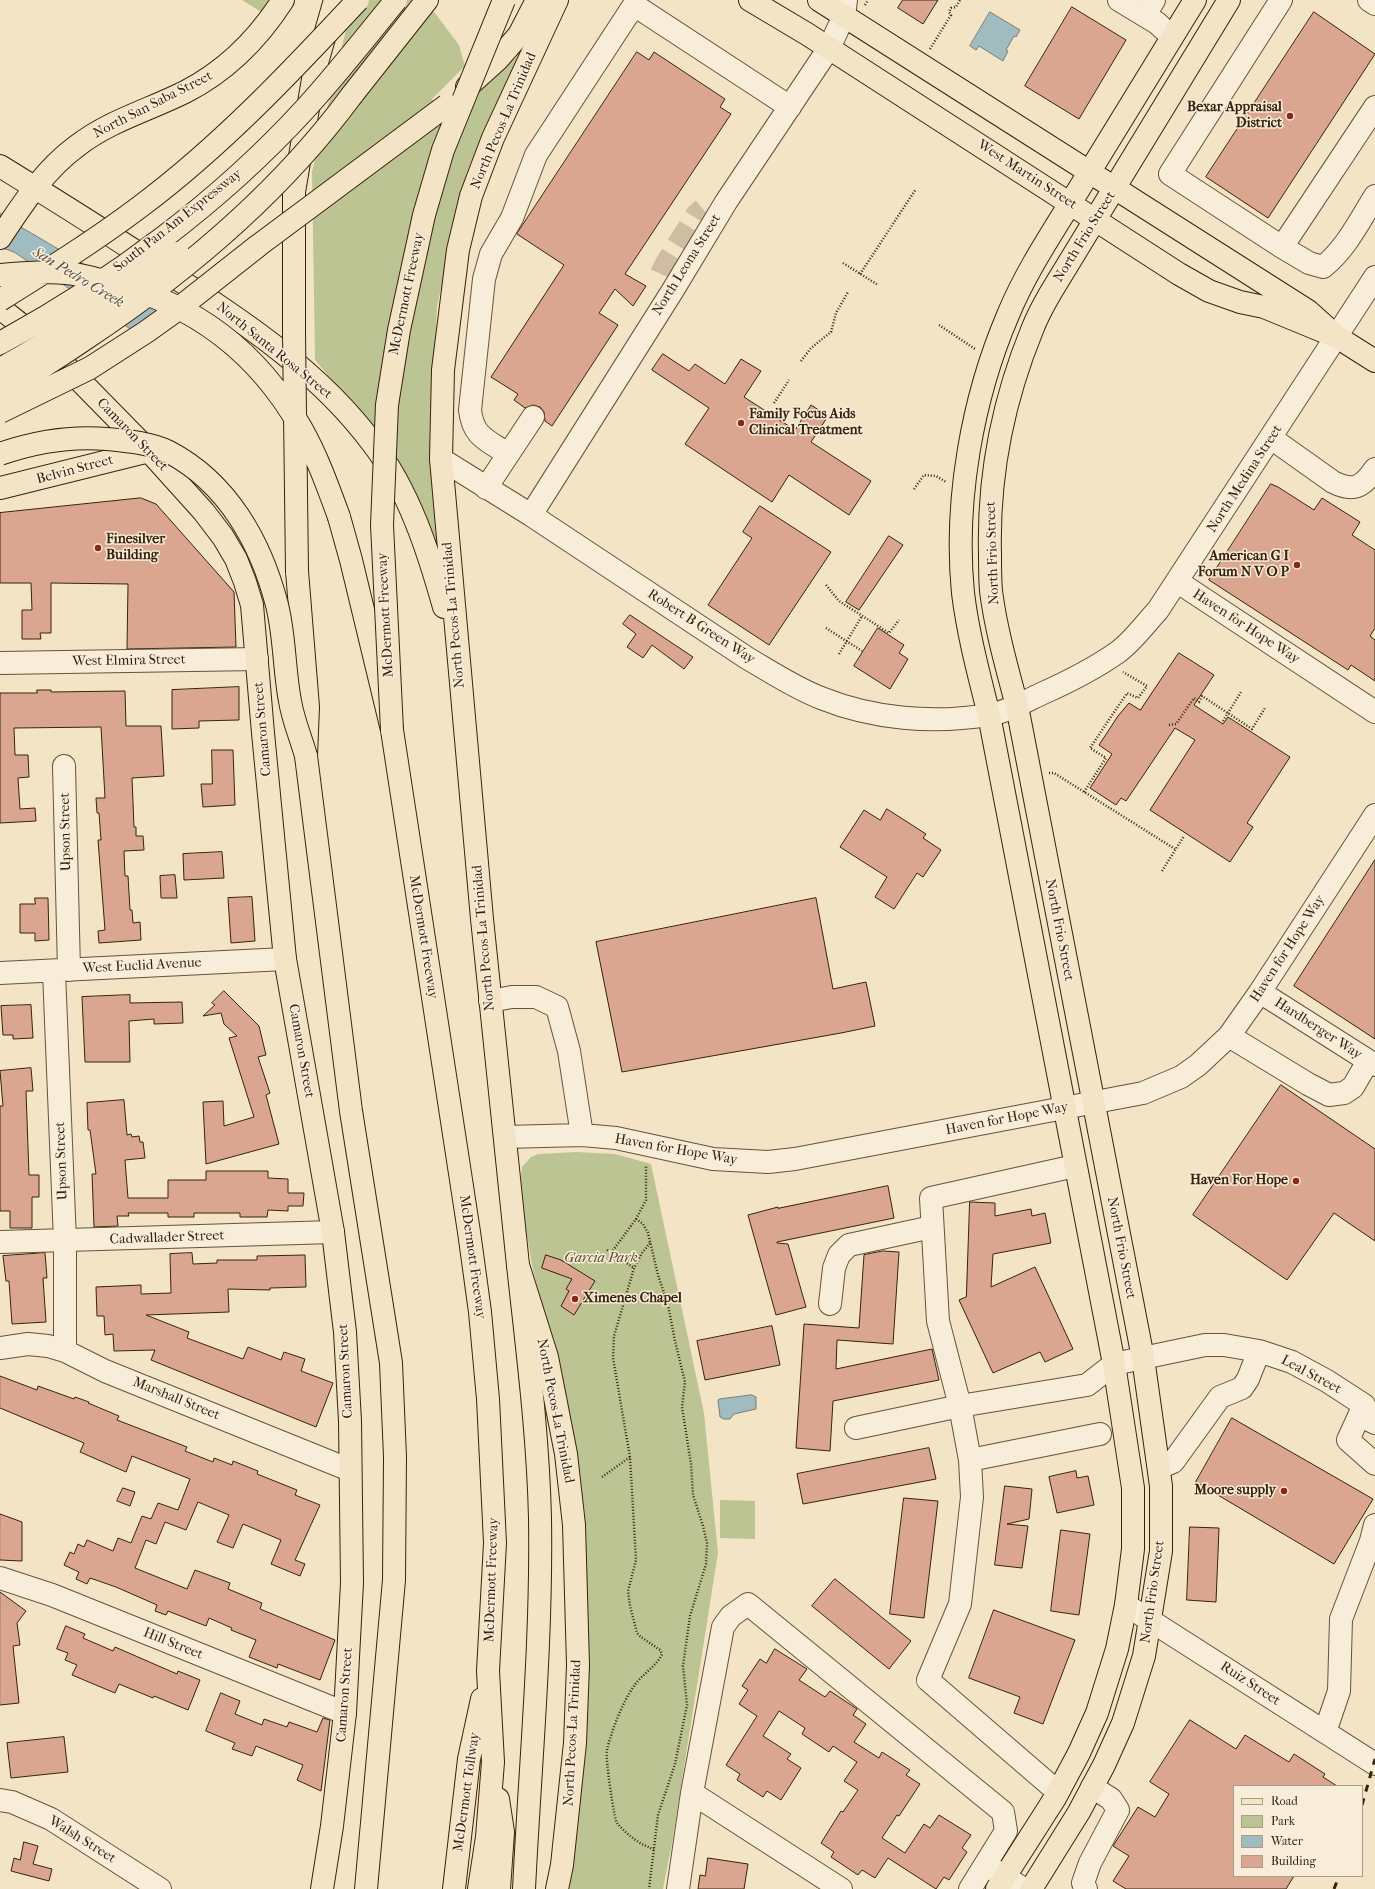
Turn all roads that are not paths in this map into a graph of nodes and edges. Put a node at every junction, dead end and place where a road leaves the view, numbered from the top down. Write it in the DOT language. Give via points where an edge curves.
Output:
graph roads {
  1 [pos="283,0"];
  2 [pos="335,0"];
  3 [pos="358,0"];
  4 [pos="396,0"];
  5 [pos="427,0"];
  6 [pos="504,0"];
  7 [pos="537,0"];
  8 [pos="557,0"];
  9 [pos="750,0"];
  10 [pos="819,0"];
  11 [pos="1119,0"];
  12 [pos="1195,0"];
  13 [pos="1229,0"];
  14 [pos="1281,0"];
  15 [pos="1369,0"];
  16 [pos="1375,4"];
  17 [pos="845,8"];
  18 [pos="1150,8"];
  19 [pos="1172,37"];
  20 [pos="829,48"];
  21 [pos="352,95"];
  22 [pos="790,107"];
  23 [pos="1375,107"];
  24 [pos="0,166"];
  25 [pos="1090,172"];
  26 [pos="35,188"];
  27 [pos="1115,188"];
  28 [pos="1375,196"];
  29 [pos="726,202"];
  30 [pos="1070,204"];
  31 [pos="703,209"];
  32 [pos="1095,220"];
  33 [pos="0,238"];
  34 [pos="1282,247"];
  35 [pos="0,275"];
  36 [pos="455,276"];
  37 [pos="1375,277"];
  38 [pos="484,279"];
  39 [pos="0,300"];
  40 [pos="0,308"];
  41 [pos="1337,337"];
  42 [pos="0,343"];
  43 [pos="1375,361"];
  44 [pos="0,369"];
  45 [pos="0,392"];
  46 [pos="0,412"];
  47 [pos="533,417"];
  48 [pos="1271,438"];
  49 [pos="149,451"];
  50 [pos="0,454"];
  51 [pos="508,454"];
  52 [pos="441,459"];
  53 [pos="1375,469"];
  54 [pos="0,488"];
  55 [pos="486,488"];
  56 [pos="531,516"];
  57 [pos="1178,582"];
  58 [pos="257,659"];
  59 [pos="0,663"];
  60 [pos="458,668"];
  61 [pos="1016,706"];
  62 [pos="1375,712"];
  63 [pos="989,715"];
  64 [pos="392,730"];
  65 [pos="306,756"];
  66 [pos="64,766"];
  67 [pos="1375,815"];
  68 [pos="285,959"];
  69 [pos="62,971"];
  70 [pos="0,973"];
  71 [pos="1260,992"];
  72 [pos="490,1001"];
  73 [pos="1229,1036"];
  74 [pos="1372,1063"];
  75 [pos="1092,1103"];
  76 [pos="1064,1109"];
  77 [pos="582,1135"];
  78 [pos="505,1137"];
  79 [pos="1075,1166"];
  80 [pos="932,1227"];
  81 [pos="333,1232"];
  82 [pos="0,1242"];
  83 [pos="65,1242"];
  84 [pos="518,1265"];
  85 [pos="830,1304"];
  86 [pos="0,1348"];
  87 [pos="65,1351"];
  88 [pos="1259,1351"];
  89 [pos="1143,1358"];
  90 [pos="1114,1364"];
  91 [pos="960,1406"];
  92 [pos="1371,1411"];
  93 [pos="856,1428"];
  94 [pos="1100,1434"];
  95 [pos="970,1460"];
  96 [pos="1375,1464"];
  97 [pos="1159,1468"];
  98 [pos="350,1470"];
  99 [pos="1375,1525"];
  100 [pos="0,1578"];
  101 [pos="1126,1605"];
  102 [pos="1150,1620"];
  103 [pos="488,1671"];
  104 [pos="345,1713"];
  105 [pos="1325,1732"];
  106 [pos="493,1762"];
  107 [pos="1375,1764"];
  108 [pos="1092,1787"];
  109 [pos="1058,1792"];
  110 [pos="692,1793"];
  111 [pos="0,1800"];
  112 [pos="986,1865"];
  113 [pos="1001,1883"];
  114 [pos="367,1888"];
  115 [pos="160,1889"];
  116 [pos="322,1889"];
  117 [pos="454,1889"];
  118 [pos="479,1889"];
  119 [pos="499,1889"];
  120 [pos="524,1889"];
  121 [pos="558,1889"];
  122 [pos="678,1889"];
  123 [pos="841,1889"];
  124 [pos="970,1889"];
  125 [pos="1024,1889"];
  126 [pos="1031,1889"];
  127 [pos="1086,1889"];
  1 -- 26 [label="main road, North San Saba Street" via="253,40 232,62 186,91 106,126 51,168"];
  2 -- 65 [label="main road, bridge" via="314,73 294,192 297,571 308,707"];
  3 -- 39 [label="main road, bridge" via="245,117 193,164 76,253"];
  4 -- 42 [label="main road, South Pan Am Expressway, bridge" via="305,109 228,184 131,260 31,326"];
  5 -- 21 [label="main road, South Pan Am Expressway"];
  6 -- 64 [label="main road, McDermott Freeway, bridge" via="443,150 424,215 398,330 387,405 382,525"];
  7 -- 46 [label="main road, bridge" via="519,35 498,59 447,105 146,332 90,368"];
  8 -- 36 [label="main road, North Pecos-La Trinidad" via="493,138 477,182 458,250"];
  9 -- 20 [label="main road, West Martin Street"];
  10 -- 17 [label="main road, West Martin Street"];
  11 -- 18 [label="street"];
  12 -- 19 [label="main road, North Frio Street"];
  13 -- 27 [label="main road, North Frio Street"];
  14 -- 34 [label="street" via="1170,174"];
  15 -- 16 [label="street"];
  17 -- 20 [label="street, North Leona Street"];
  17 -- 25 [label="main road, West Martin Street"];
  18 -- 19 [label="street" via="1157,23"];
  19 -- 25 [label="main road, North Frio Street"];
  20 -- 22 [label="street, North Leona Street"];
  20 -- 30 [label="main road, West Martin Street"];
  21 -- 44 [label="main road, South Pan Am Expressway, bridge" via="282,164 199,238 104,305"];
  21 -- 45 [label="main road, South Pan Am Expressway, bridge" via="327,130 228,231 129,310"];
  22 -- 29 [label="street, North Leona Street"];
  22 -- 38 [label="street" via="634,5 536,154 512,218 491,254"];
  23 -- 34 [label="street"];
  24 -- 26 [label="main road, North Santa Rosa Street"];
  25 -- 27 [label="main road, West Martin Street"];
  25 -- 30 [label="main road, North Frio Street"];
  26 -- 33 [label="main road, North San Saba Street"];
  26 -- 60 [label="main road, North Santa Rosa Street" via="233,315 326,390 357,424 386,463 412,513 433,568 451,629"];
  27 -- 32 [label="main road, North Frio Street"];
  27 -- 41 [label="main road, West Martin Street" via="1308,311"];
  28 -- 34 [label="street" via="1343,247 1334,259 1323,267 1309,263"];
  29 -- 31 [label="street"];
  29 -- 56 [label="street, North Leona Street" via="667,282"];
  30 -- 32 [label="main road, West Martin Street"];
  30 -- 63 [label="main road, North Frio Street" via="1008,314 994,352 970,440 961,521 963,593"];
  32 -- 41 [label="main road, West Martin Street" via="1209,291 1264,307"];
  32 -- 61 [label="main road, North Frio Street" via="1051,292 1032,329 1020,360 997,446 989,522 991,590 999,637"];
  35 -- 64 [label="main road, bridge" via="33,272 68,273 136,289 172,303 220,333 261,371 301,428 315,454 330,492 351,560"];
  36 -- 38 [label="street"];
  36 -- 52 [label="main road, North Pecos-La Trinidad" via="443,370"];
  37 -- 41 [label="street, North Medina Street"];
  38 -- 51 [label="street" via="470,410 472,423 480,436"];
  40 -- 49 [label="main road, Camaron Street" via="39,339"];
  41 -- 43 [label="main road, West Martin Street"];
  41 -- 48 [label="street, North Medina Street"];
  47 -- 51 [label="street"];
  48 -- 53 [label="street" via="1343,487 1354,488 1362,484"];
  48 -- 57 [label="street, North Medina Street"];
  49 -- 54 [label="main road, Belvin Street"];
  49 -- 58 [label="main road, Camaron Street" via="214,524 236,559 252,605"];
  50 -- 65 [label="main road, bridge" via="36,444 77,437 124,440 168,452 205,476 242,519 273,592 278,608 290,702"];
  51 -- 55 [label="street"];
  52 -- 55 [label="street, Robert B Green Way"];
  52 -- 60 [label="main road, North Pecos-La Trinidad"];
  55 -- 56 [label="street, Robert B Green Way"];
  56 -- 63 [label="street, Robert B Green Way" via="747,658 820,698 875,714 903,717 940,720"];
  57 -- 61 [label="street, North Medina Street" via="1158,610 1119,651 1072,680"];
  57 -- 62 [label="street, Haven for Hope Way"];
  58 -- 59 [label="street, West Elmira Street"];
  58 -- 68 [label="main road, Camaron Street"];
  60 -- 72 [label="main road, North Pecos-La Trinidad"];
  61 -- 63 [label="street, North Medina Street"];
  61 -- 75 [label="main road, North Frio Street"];
  63 -- 76 [label="main road, North Frio Street"];
  64 -- 103 [label="main road, McDermott Freeway" via="480,1312 488,1399 495,1543"];
  65 -- 114 [label="main road" via="351,1111 391,1363 395,1457 394,1580"];
  66 -- 69 [label="street, Upson Street"];
  67 -- 71 [label="street, Haven for Hope Way"];
  68 -- 69 [label="street, West Euclid Avenue"];
  68 -- 81 [label="main road, Camaron Street"];
  69 -- 70 [label="street, West Euclid Avenue"];
  69 -- 83 [label="street, Upson Street"];
  71 -- 73 [label="street, Haven for Hope Way"];
  71 -- 74 [label="street, Hardberger Way"];
  72 -- 77 [label="street" via="512,997 536,997 557,1007 569,1051"];
  72 -- 78 [label="main road, North Pecos-La Trinidad"];
  73 -- 74 [label="street" via="1329,1095 1344,1093 1353,1087"];
  73 -- 75 [label="street, Haven for Hope Way" via="1181,1077 1143,1093"];
  75 -- 76 [label="street, Haven for Hope Way"];
  75 -- 89 [label="main road, North Frio Street"];
  76 -- 77 [label="street, Haven for Hope Way" via="768,1162 713,1159 616,1138"];
  76 -- 79 [label="main road, North Frio Street"];
  77 -- 78 [label="street, Haven for Hope Way"];
  78 -- 84 [label="main road, North Pecos-La Trinidad"];
  79 -- 80 [label="street" via="932,1198"];
  79 -- 90 [label="main road, North Frio Street"];
  80 -- 85 [label="street" via="850,1245 838,1255"];
  80 -- 91 [label="street" via="938,1321"];
  81 -- 83 [label="street, Cadwallader Street"];
  81 -- 98 [label="main road, Camaron Street" via="345,1332"];
  82 -- 83 [label="street, Cadwallader Street"];
  83 -- 87 [label="street, Upson Street"];
  84 -- 120 [label="main road" via="537,1436 540,1519 539,1611"];
  84 -- 121 [label="main road, North Pecos-La Trinidad" via="547,1357 566,1454 574,1525 578,1665 575,1735"];
  86 -- 87 [label="street, Marshall Street" via="28,1344"];
  87 -- 98 [label="street, Marshall Street" via="105,1371"];
  88 -- 89 [label="street, Leal Street" via="1206,1344"];
  88 -- 92 [label="street, Leal Street" via="1292,1362 1327,1380"];
  88 -- 97 [label="street" via="1242,1388 1220,1397 1173,1462"];
  89 -- 90 [label="street, Leal Street"];
  89 -- 97 [label="main road, North Frio Street"];
  90 -- 91 [label="street" via="1086,1385"];
  90 -- 101 [label="main road, North Frio Street" via="1133,1488 1133,1549"];
  91 -- 93 [label="street"];
  91 -- 95 [label="street"];
  92 -- 96 [label="street" via="1348,1440"];
  94 -- 95 [label="street"];
  95 -- 109 [label="street" via="972,1497 960,1604 928,1680"];
  97 -- 102 [label="main road, North Frio Street" via="1161,1551"];
  98 -- 104 [label="main road, Camaron Street" via="352,1583"];
  99 -- 105 [label="street" via="1372,1541 1341,1619 1339,1691"];
  100 -- 104 [label="street, Hill Street" via="52,1595"];
  101 -- 102 [label="street, Ruiz Street"];
  101 -- 109 [label="main road, North Frio Street" via="1117,1649 1097,1713"];
  102 -- 105 [label="street, Ruiz Street"];
  102 -- 108 [label="main road, North Frio Street" via="1144,1656 1123,1723"];
  103 -- 106 [label="main road, McDermott Freeway"];
  103 -- 117 [label="main road, McDermott Tollway" via="469,1759"];
  104 -- 116 [label="main road, Camaron Street"];
  105 -- 107 [label="street, Ruiz Street"];
  106 -- 118 [label="main road, McDermott Freeway" via="487,1837"];
  106 -- 119 [label="main road" via="503,1832"];
  108 -- 126 [label="main road, North Frio Street"];
  108 -- 127 [label="street" via="1111,1799 1118,1810 1090,1863 1083,1883"];
  109 -- 113 [label="main road, North Frio Street"];
  110 -- 112 [label="street" via="723,1627 731,1616 748,1604 1003,1812 1006,1831"];
  110 -- 122 [label="street"];
  110 -- 123 [label="street"];
  111 -- 115 [label="street, Walsh Street" via="12,1802 51,1819"];
  112 -- 113 [label="street"];
  112 -- 124 [label="street"];
  113 -- 125 [label="street"];
}
